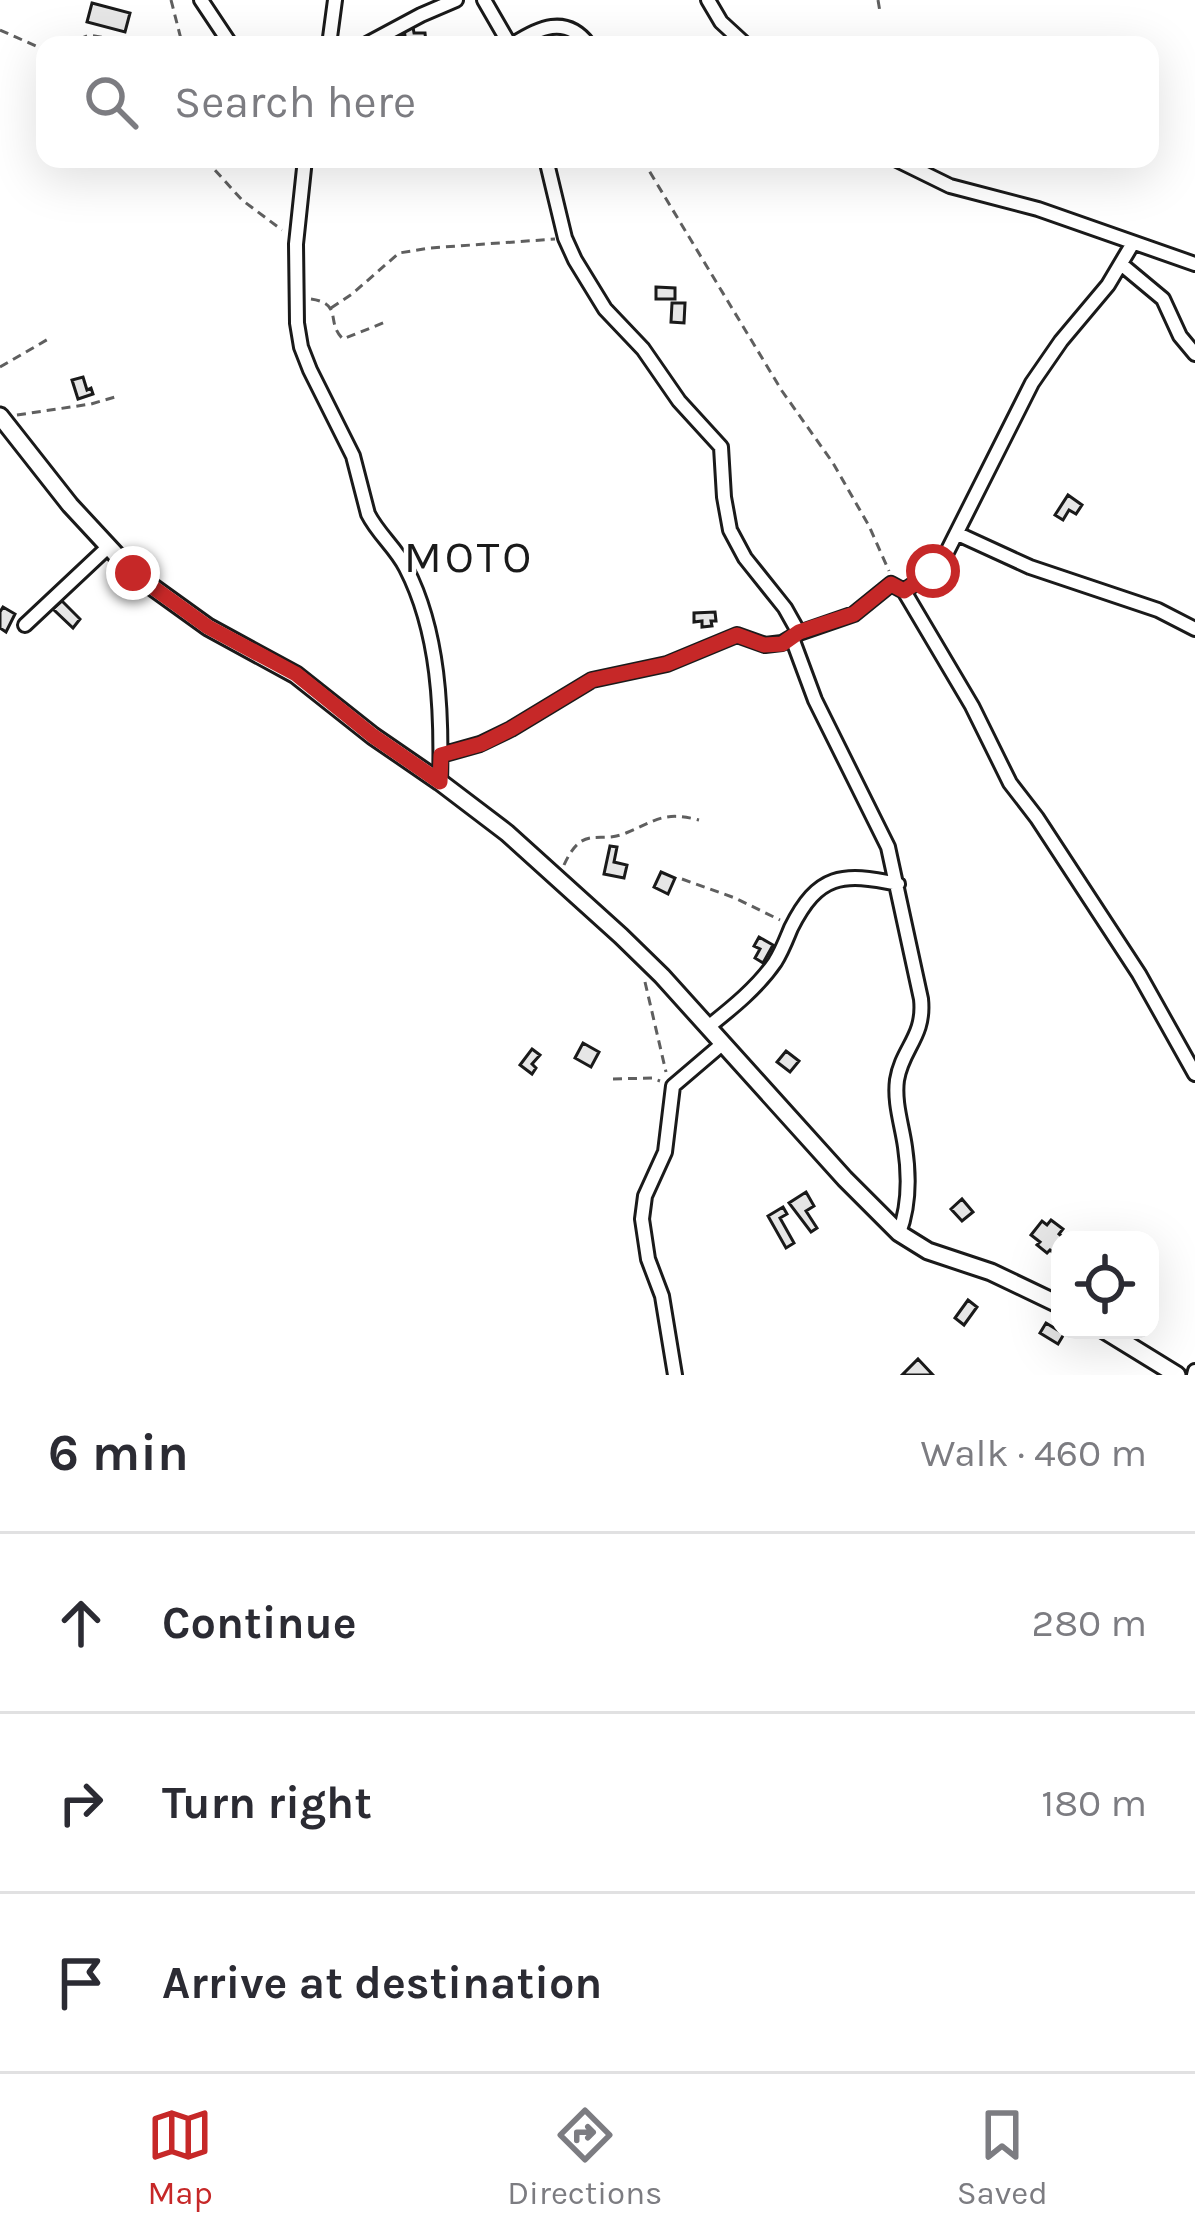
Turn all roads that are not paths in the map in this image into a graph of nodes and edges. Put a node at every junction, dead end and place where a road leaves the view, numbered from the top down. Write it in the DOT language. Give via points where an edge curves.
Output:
graph roads {
  1 [pos="201,0"];
  2 [pos="335,0"];
  3 [pos="455,0"];
  4 [pos="484,0"];
  5 [pos="708,0"];
  6 [pos="225,36"];
  7 [pos="330,36"];
  8 [pos="382,36"];
  9 [pos="506,36"];
  10 [pos="526,36"];
  11 [pos="582,36"];
  12 [pos="736,36"];
  13 [pos="304,168"];
  14 [pos="547,168"];
  15 [pos="914,168"];
  16 [pos="1133,243"];
  17 [pos="1121,263"];
  18 [pos="1195,264"];
  19 [pos="1195,354"];
  20 [pos="2,418"];
  21 [pos="958,533"];
  22 [pos="107,548"];
  23 [pos="899,588"];
  24 [pos="25,625"];
  25 [pos="1195,629"];
  26 [pos="795,635"];
  27 [pos="441,755"];
  28 [pos="440,782"];
  29 [pos="898,884"];
  30 [pos="708,1027"];
  31 [pos="721,1045"];
  32 [pos="1195,1074"];
  33 [pos="899,1233"];
  34 [pos="1051,1301"];
  35 [pos="1119,1339"];
  36 [pos="675,1375"];
  37 [pos="1177,1375"];
  1 -- 6 [label="street"];
  2 -- 7 [label="street"];
  3 -- 8 [label="street"];
  4 -- 9 [label="street"];
  5 -- 12 [label="street"];
  10 -- 11 [label="street" via="567,27"];
  13 -- 27 [label="street" via="296,244 302,347 353,456 368,514 419,599 440,701"];
  14 -- 26 [label="street" via="565,238 605,309 721,447 730,530"];
  15 -- 16 [label="street"];
  16 -- 17 [label="street"];
  16 -- 18 [label="street"];
  17 -- 19 [label="street" via="1163,299"];
  17 -- 21 [label="street" via="1032,383"];
  20 -- 22 [label="street"];
  21 -- 23 [label="street" via="933,571"];
  21 -- 25 [label="street"];
  22 -- 24 [label="street"];
  22 -- 28 [label="street" via="208,627 296,674"];
  23 -- 26 [label="street" via="882,588 854,614"];
  23 -- 32 [label="street" via="1010,783"];
  26 -- 27 [label="street" via="772,646 737,635 667,664 592,680 481,744"];
  26 -- 29 [label="street" via="815,700"];
  27 -- 28 [label="street"];
  28 -- 30 [label="street" via="621,936"];
  29 -- 30 [label="street" via="828,882 811,896 771,967"];
  29 -- 33 [label="street" via="922,1015 897,1076 906,1189"];
  30 -- 31 [label="street"];
  31 -- 33 [label="street"];
  31 -- 36 [label="street" via="673,1086 665,1151 642,1209"];
  33 -- 34 [label="street"];
  35 -- 37 [label="street"];
}
